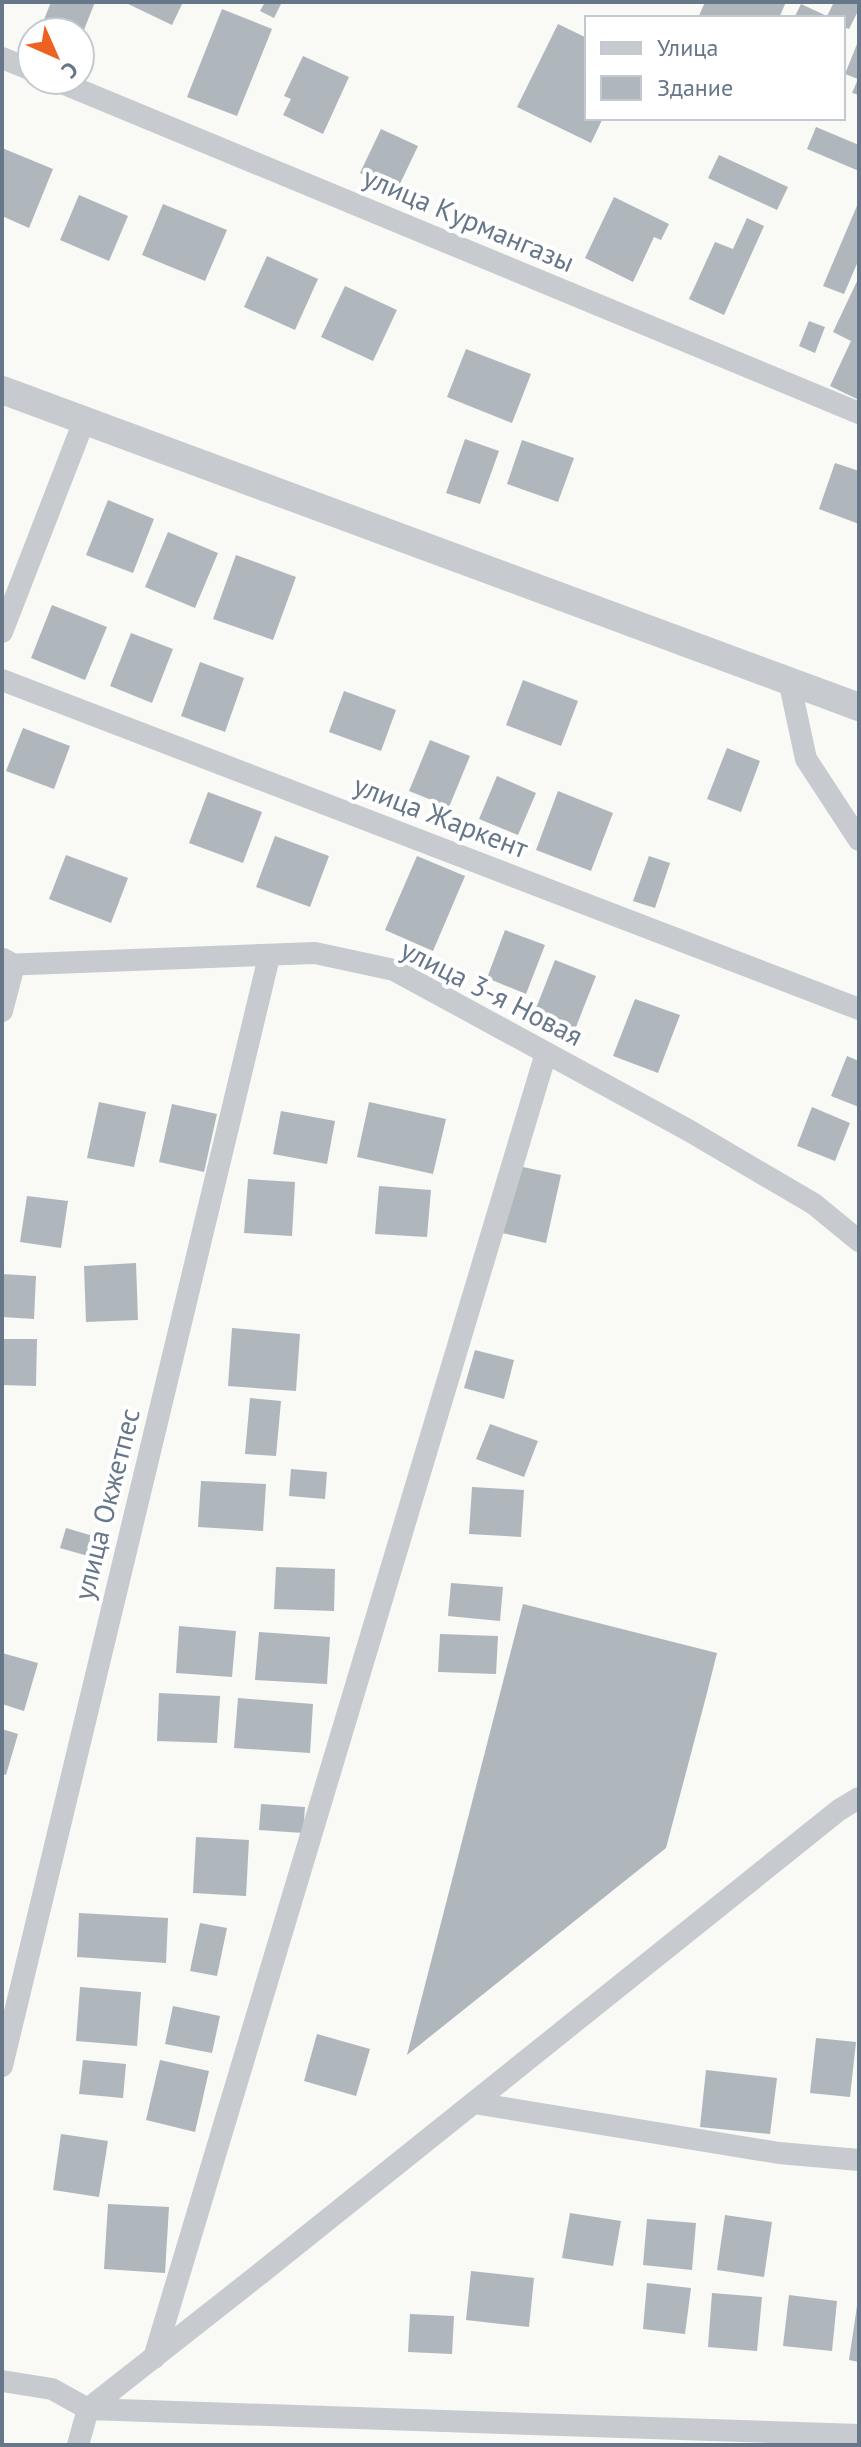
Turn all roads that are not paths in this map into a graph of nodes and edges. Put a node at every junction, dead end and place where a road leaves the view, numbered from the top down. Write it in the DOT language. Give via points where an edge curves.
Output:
graph roads {
  1 [pos="94,96"];
  2 [pos="2,390"];
  3 [pos="859,413"];
  4 [pos="84,421"];
  5 [pos="2,632"];
  6 [pos="2,680"];
  7 [pos="789,680"];
  8 [pos="859,707"];
  9 [pos="859,840"];
  10 [pos="269,957"];
  11 [pos="6,962"];
  12 [pos="859,1009"];
  13 [pos="2,1011"];
  14 [pos="546,1053"];
  15 [pos="859,1241"];
  16 [pos="859,1798"];
  17 [pos="2,2066"];
  18 [pos="474,2103"];
  19 [pos="859,2160"];
  20 [pos="154,2358"];
  21 [pos="2,2381"];
  22 [pos="88,2409"];
  23 [pos="610,2426"];
  24 [pos="859,2435"];
  25 [pos="78,2445"];
  26 [pos="650,2445"];
  1 -- 3 [label="street, улица Курмангазы"];
  2 -- 4 [label="street"];
  4 -- 5 [label="street"];
  4 -- 7 [label="street"];
  6 -- 12 [label="street, улица Жаркент"];
  7 -- 8 [label="street"];
  7 -- 9 [label="street" via="806,759"];
  10 -- 11 [label="street, улица 3-я Новая"];
  10 -- 14 [label="street, улица 3-я Новая" via="315,953 394,970"];
  10 -- 17 [label="street, улица Окжетпес"];
  11 -- 13 [label="street"];
  14 -- 15 [label="street, улица 3-я Новая" via="814,1204"];
  14 -- 20 [label="street"];
  16 -- 18 [label="street"];
  18 -- 19 [label="street" via="779,2153"];
  18 -- 20 [label="street"];
  20 -- 22 [label="street"];
  21 -- 22 [label="street" via="52,2389"];
  22 -- 23 [label="street"];
  22 -- 25 [label="street"];
  23 -- 24 [label="street"];
  23 -- 26 [label="street"];
}
